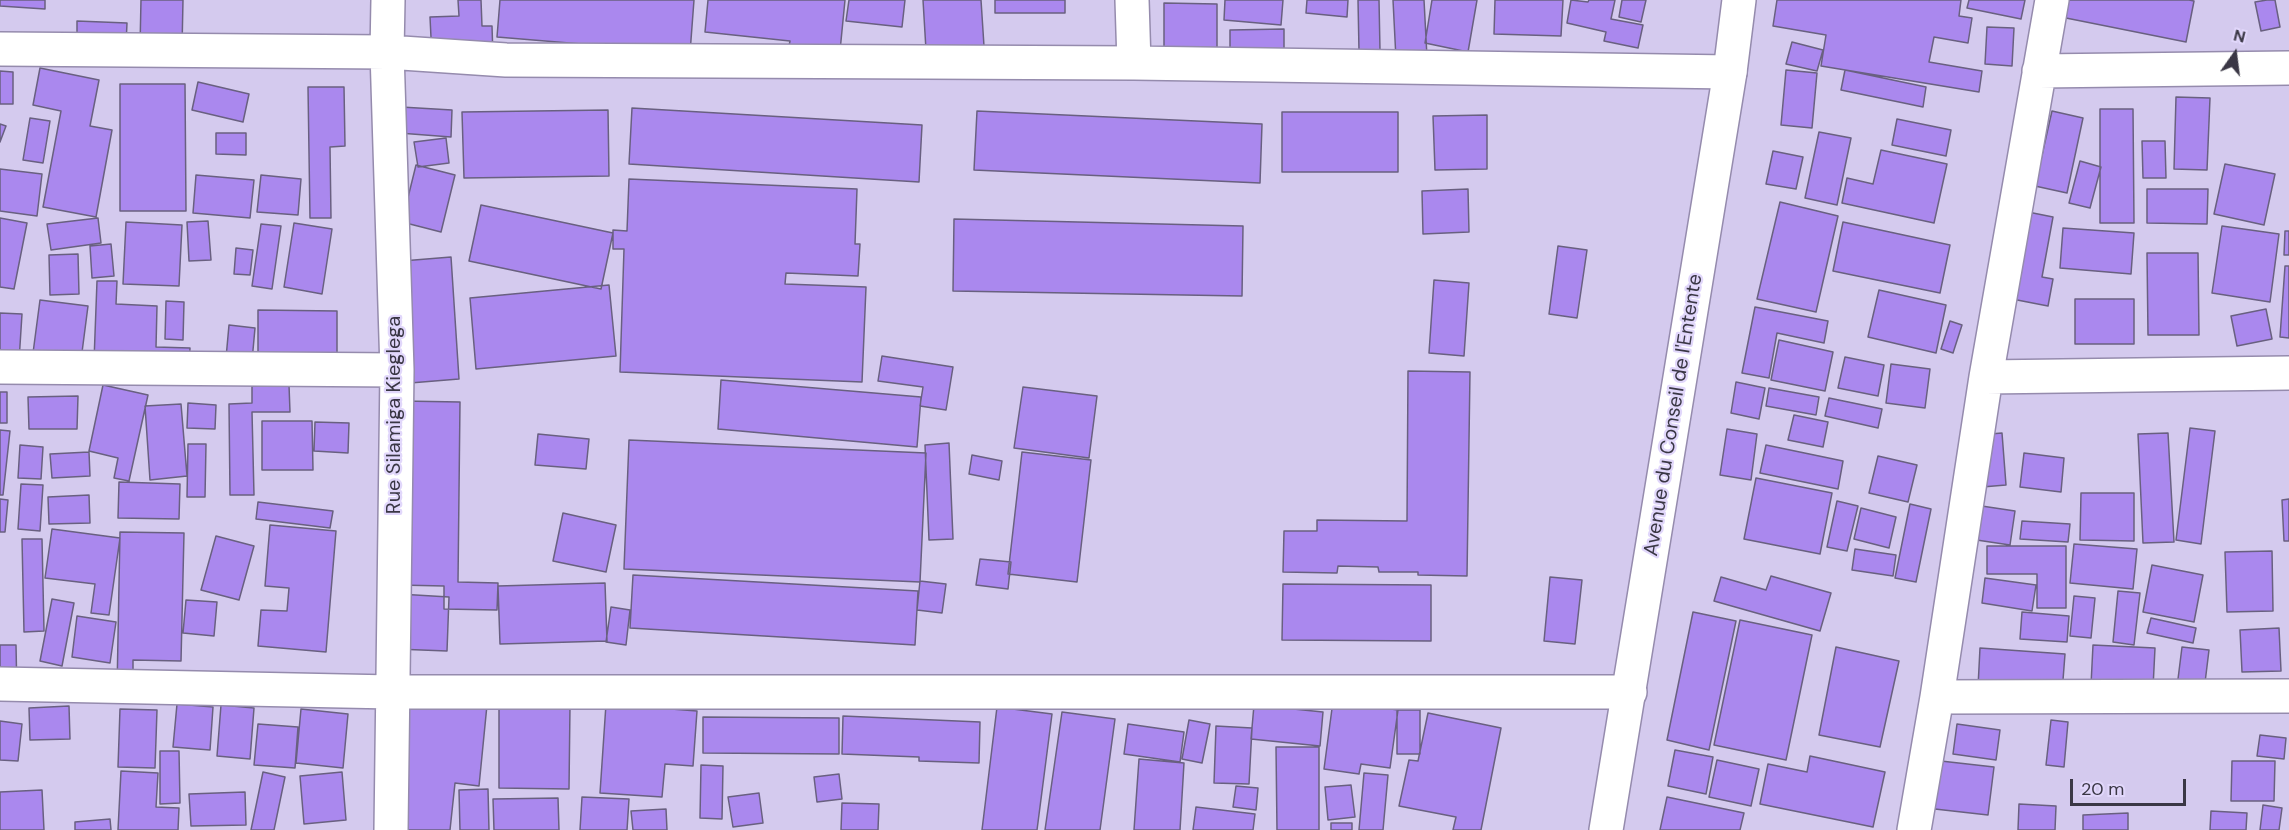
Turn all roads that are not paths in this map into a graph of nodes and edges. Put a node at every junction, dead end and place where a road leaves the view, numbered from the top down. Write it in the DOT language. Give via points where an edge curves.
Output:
graph roads {
  1 [pos="388,0"];
  2 [pos="1132,0"];
  3 [pos="1739,0"];
  4 [pos="2052,0"];
  5 [pos="0,49"];
  6 [pos="387,52"];
  7 [pos="1134,63"];
  8 [pos="2289,68"];
  9 [pos="2039,71"];
  10 [pos="1730,72"];
  11 [pos="0,367"];
  12 [pos="397,370"];
  13 [pos="2289,373"];
  14 [pos="1986,376"];
  15 [pos="0,684"];
  16 [pos="392,692"];
  17 [pos="1630,692"];
  18 [pos="2289,696"];
  19 [pos="1937,697"];
  20 [pos="391,830"];
  21 [pos="1606,830"];
  22 [pos="1914,830"];
  1 -- 6 [label="street, Rue Silamiga Kieglega"];
  2 -- 7 [label="street"];
  3 -- 10 [label="street, Avenue du Conseil de l'Entente"];
  4 -- 9 [label="street"];
  5 -- 6 [label="street"];
  6 -- 7 [label="street" via="506,60"];
  6 -- 12 [label="street, Rue Silamiga Kieglega"];
  7 -- 10 [label="street"];
  8 -- 9 [label="street"];
  9 -- 14 [label="street"];
  10 -- 17 [label="street, Avenue du Conseil de l'Entente"];
  11 -- 12 [label="street"];
  12 -- 16 [label="street, Rue Silamiga Kieglega"];
  13 -- 14 [label="street"];
  14 -- 19 [label="street"];
  15 -- 16 [label="street"];
  16 -- 17 [label="street"];
  16 -- 20 [label="street, Rue Silamiga Kieglega"];
  17 -- 21 [label="street, Avenue du Conseil de l'Entente"];
  18 -- 19 [label="street"];
  19 -- 22 [label="street"];
}
